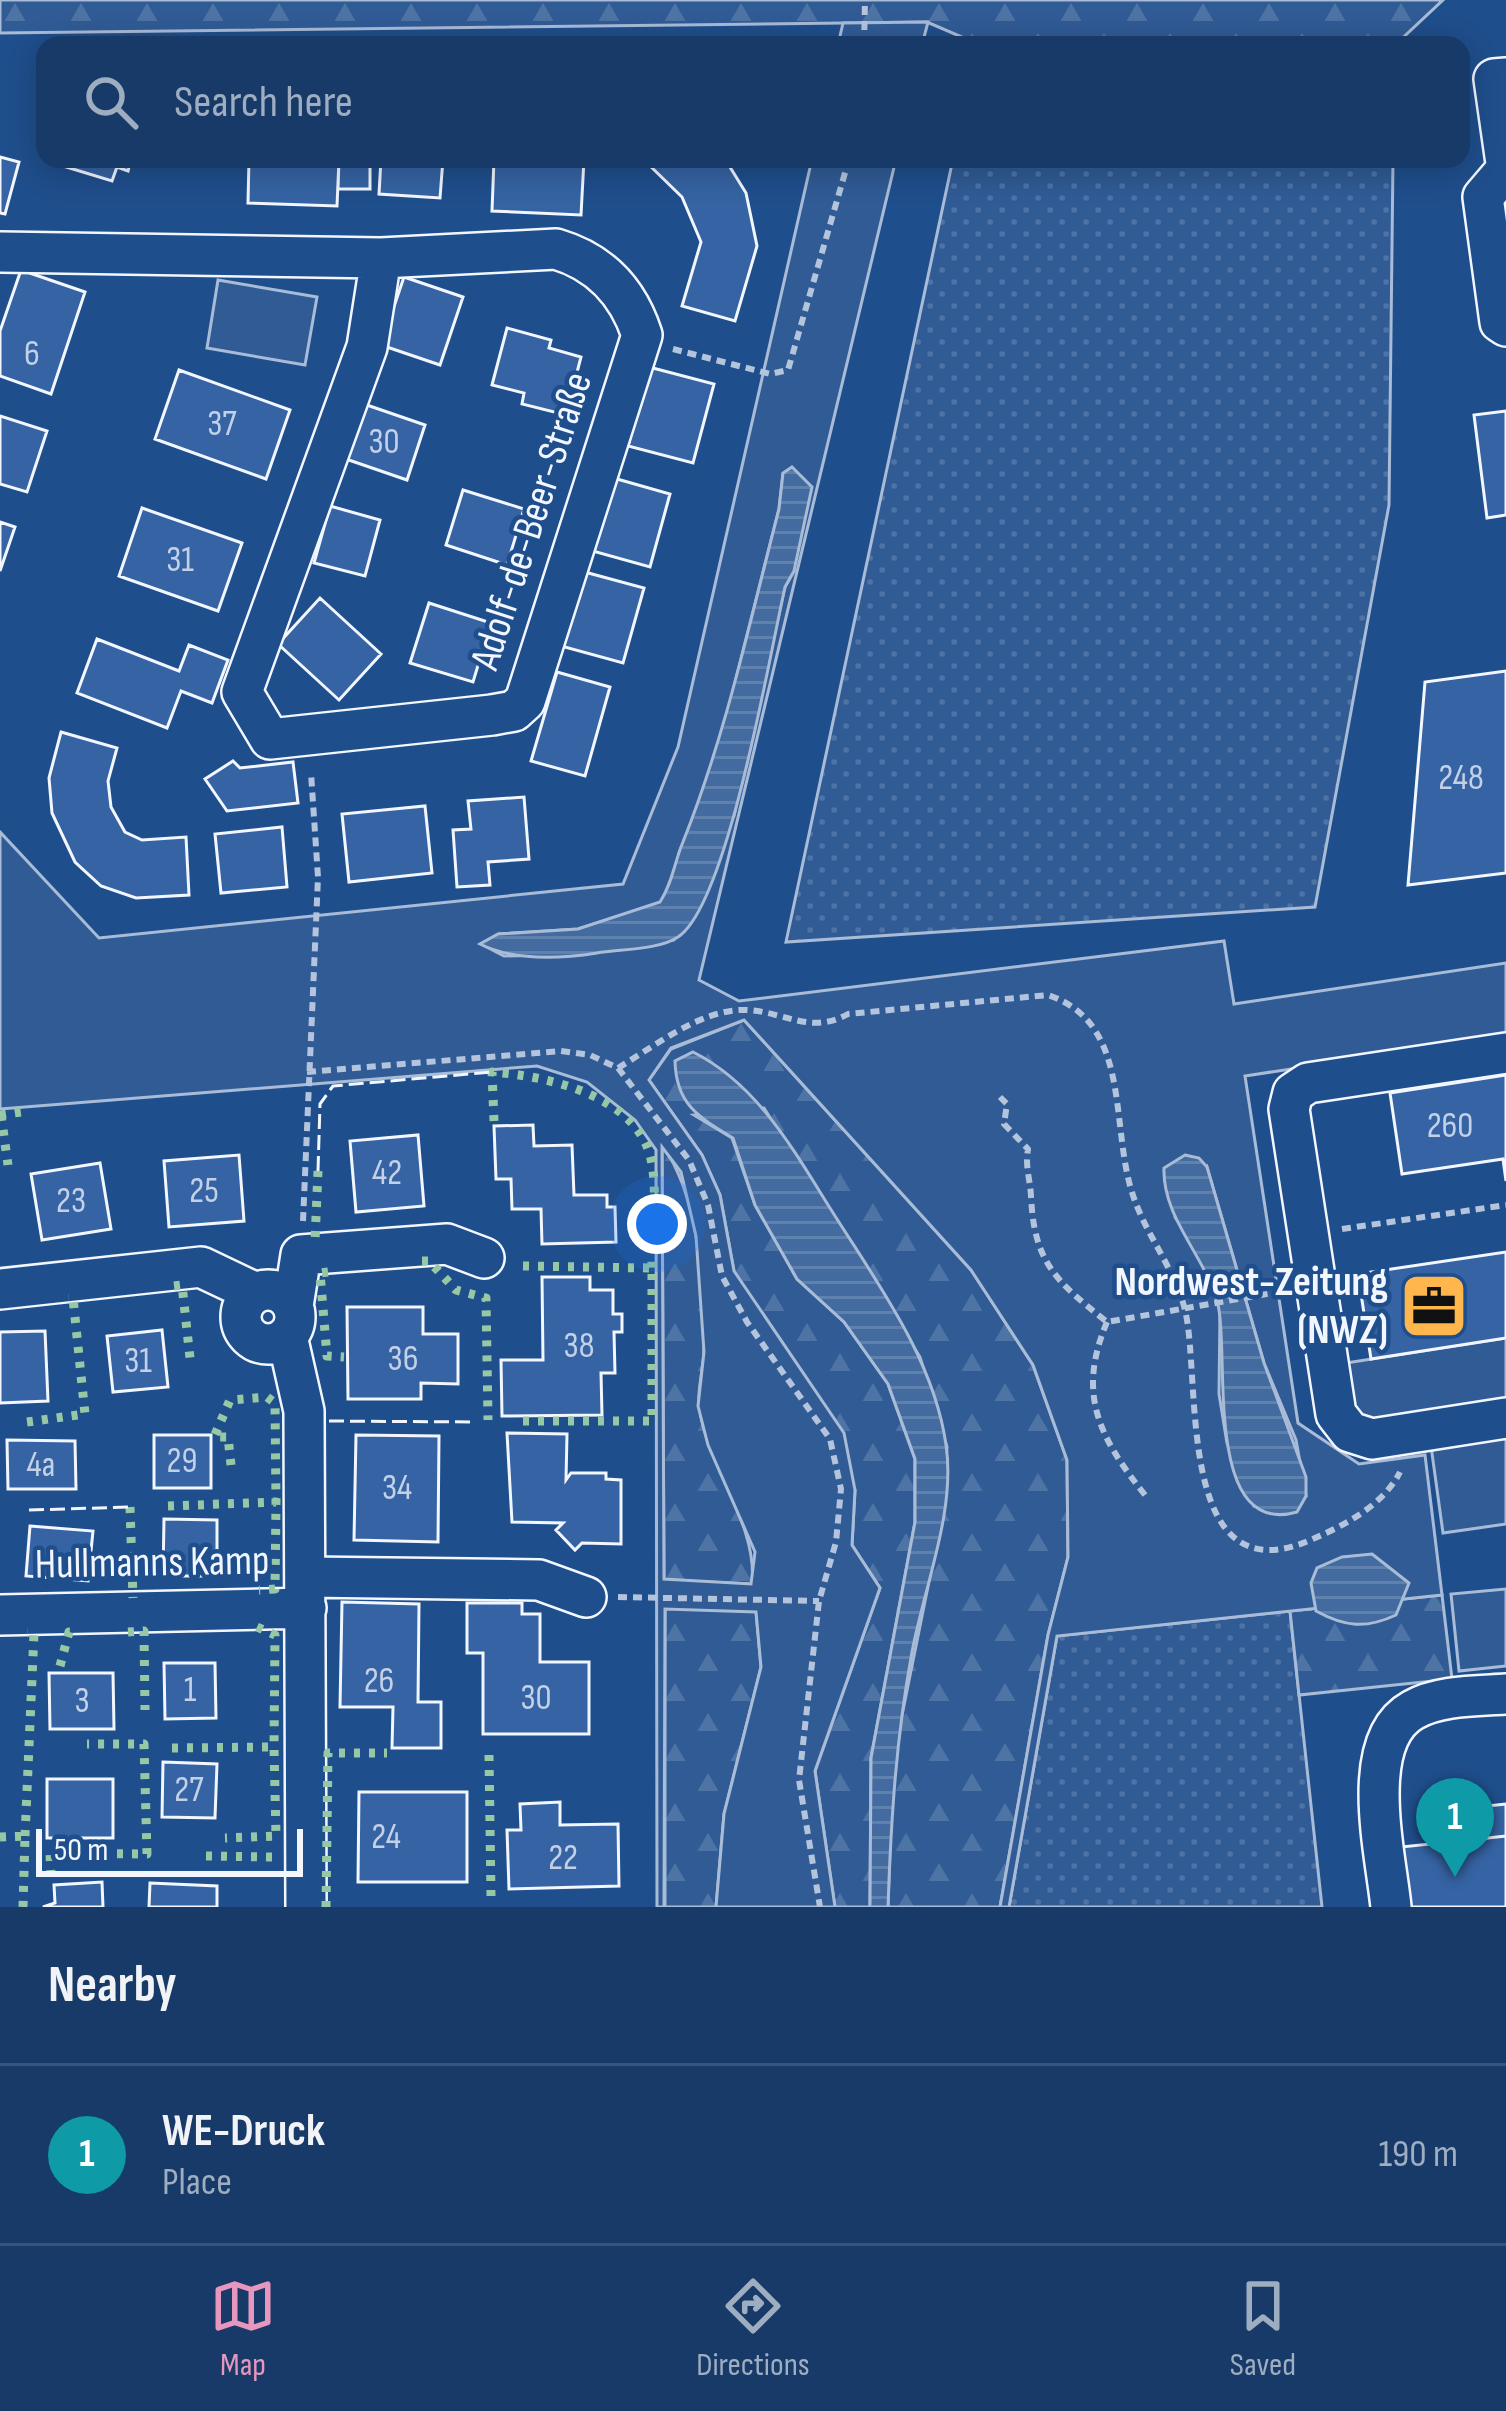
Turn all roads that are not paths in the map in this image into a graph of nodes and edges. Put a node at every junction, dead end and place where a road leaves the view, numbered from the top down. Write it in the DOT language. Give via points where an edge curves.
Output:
graph roads {
  1 [pos="1506,78"];
  2 [pos="1506,167"];
  3 [pos="0,251"];
  4 [pos="381,258"];
  5 [pos="1506,326"];
  6 [pos="1506,1053"];
  7 [pos="484,1258"];
  8 [pos="0,1289"];
  9 [pos="279,1312"];
  10 [pos="1506,1418"];
  11 [pos="306,1592"];
  12 [pos="586,1597"];
  13 [pos="0,1615"];
  14 [pos="1506,1694"];
  15 [pos="306,1907"];
  16 [pos="1391,1907"];
  1 -- 2 [label="street" via="1494,79"];
  2 -- 5 [label="street" via="1484,197"];
  3 -- 4 [label="street, Adolf-de-Beer-Straße"];
  4 -- 4 [label="street, Adolf-de-Beer-Straße" via="367,347 242,692 270,739 492,716 525,701 642,335 625,296 578,256 556,250"];
  6 -- 10 [label="street" via="1308,1083 1293,1093 1289,1109 1336,1414 1350,1432 1372,1438"];
  7 -- 9 [label="street" via="447,1244 302,1255"];
  8 -- 9 [label="street" via="201,1267"];
  9 -- 11 [label="street" via="304,1411"];
  11 -- 12 [label="street, Hullmanns Kamp" via="539,1580"];
  11 -- 13 [label="street, Hullmanns Kamp"];
  11 -- 15 [label="street"];
  14 -- 16 [label="street" via="1412,1710 1388,1736 1378,1773"];
}
